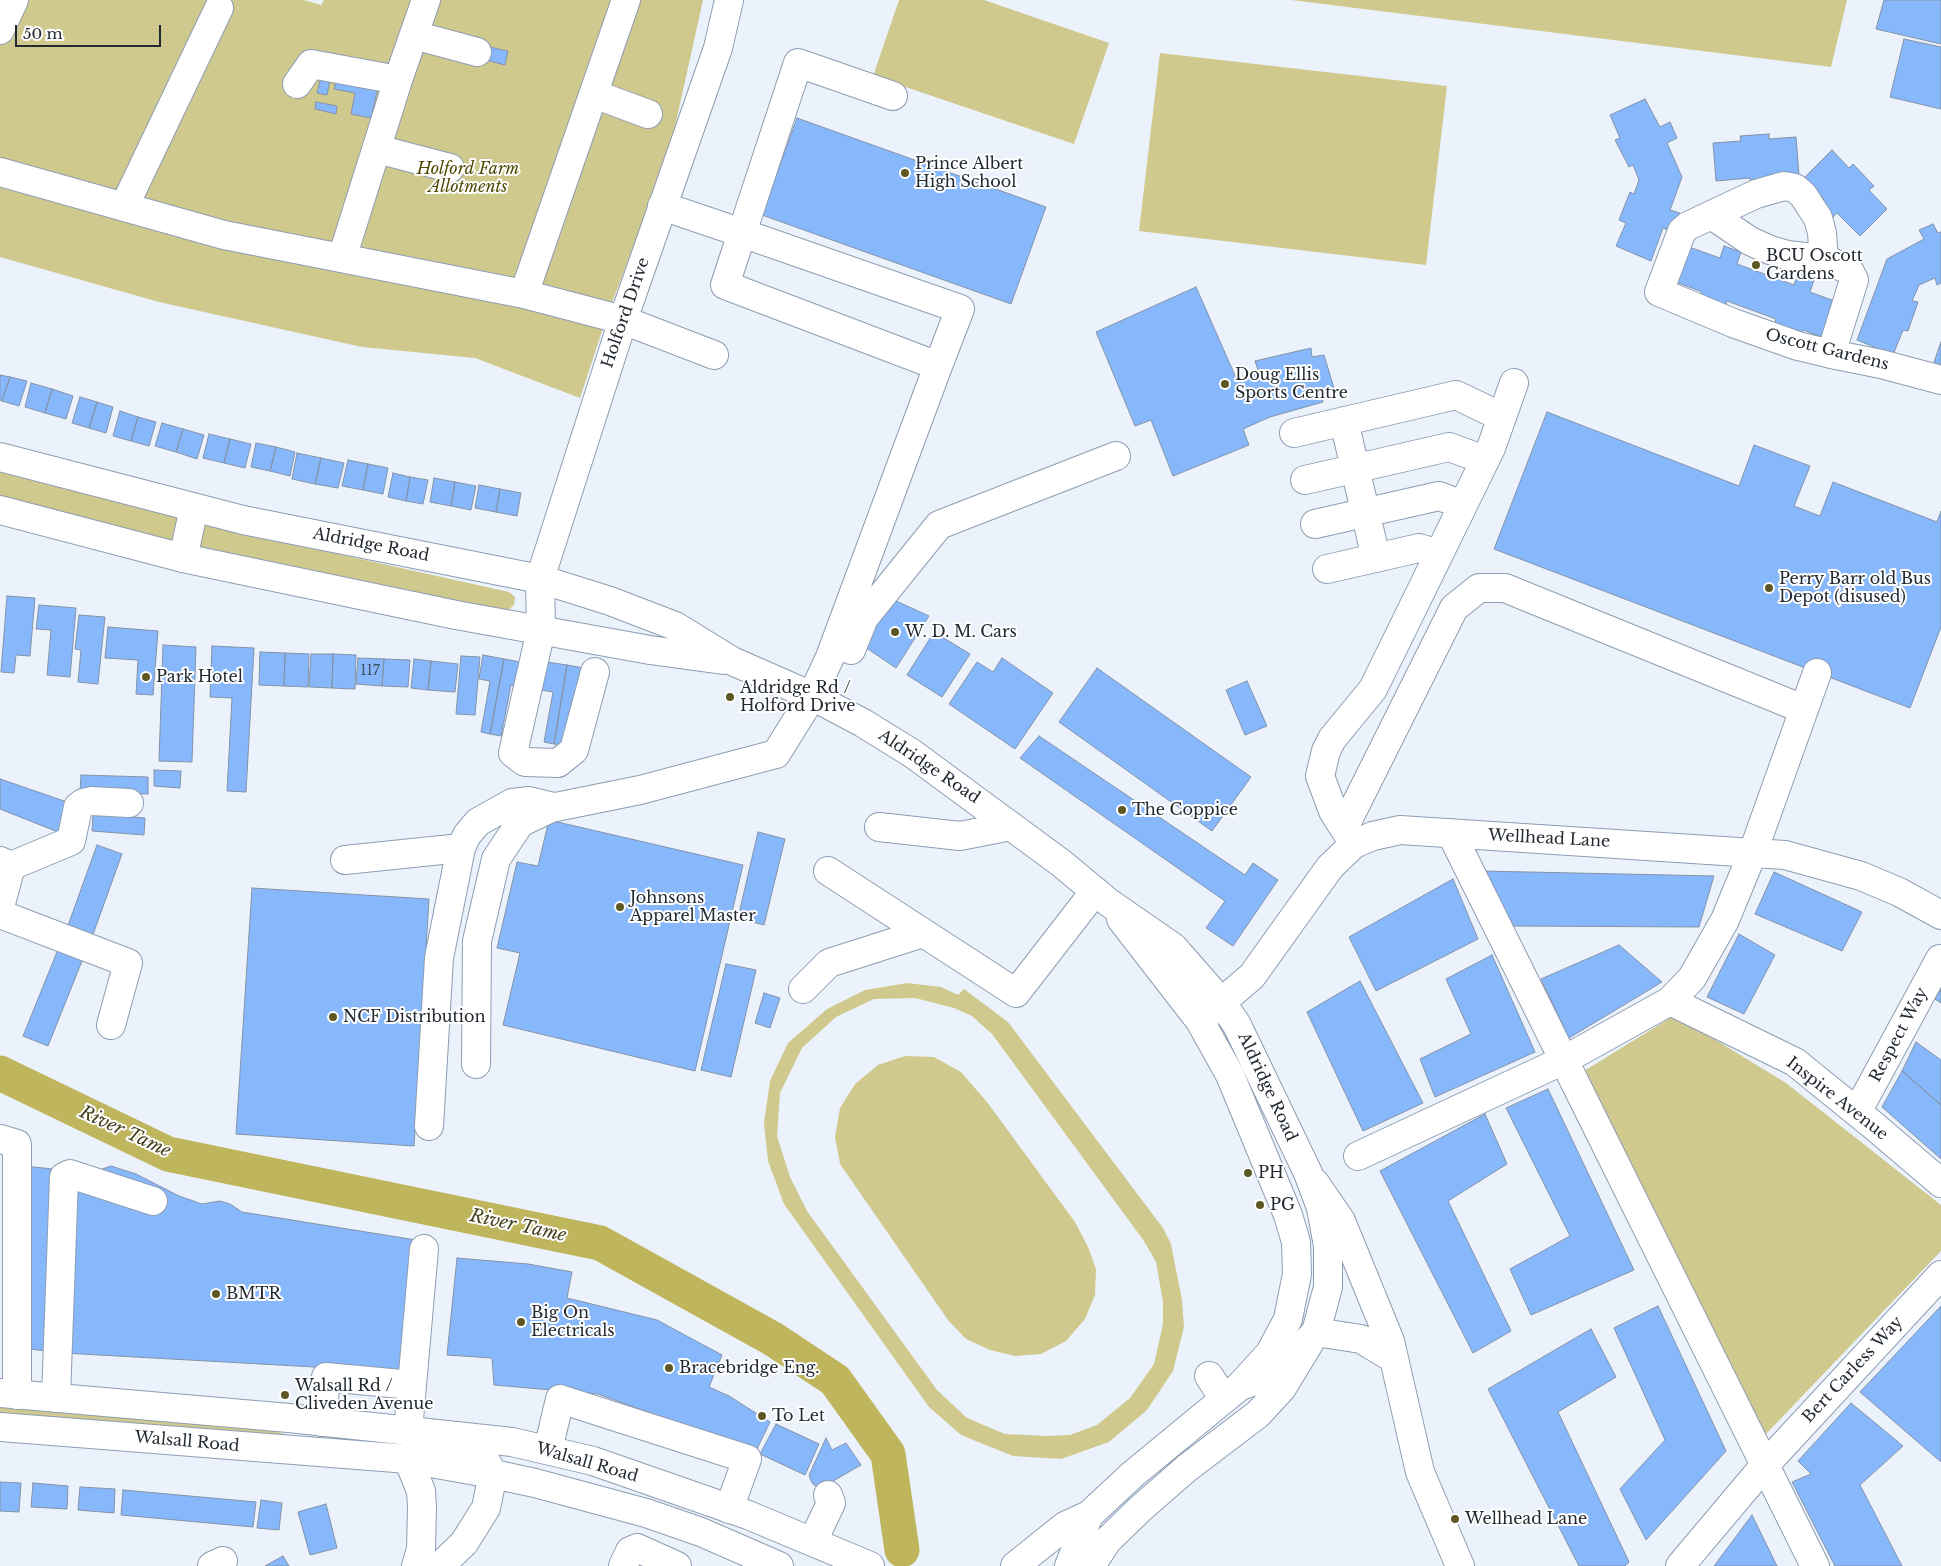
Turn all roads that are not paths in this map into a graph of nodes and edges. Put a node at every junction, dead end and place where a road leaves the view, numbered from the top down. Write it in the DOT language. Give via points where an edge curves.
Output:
graph roads {
  1 [pos="14,0"];
  2 [pos="426,0"];
  3 [pos="626,0"];
  4 [pos="729,0"];
  5 [pos="219,8"];
  6 [pos="0,30"];
  7 [pos="414,35"];
  8 [pos="477,52"];
  9 [pos="398,80"];
  10 [pos="298,84"];
  11 [pos="594,94"];
  12 [pos="893,96"];
  13 [pos="648,114"];
  14 [pos="377,149"];
  15 [pos="450,168"];
  16 [pos="0,172"];
  17 [pos="662,206"];
  18 [pos="124,207"];
  19 [pos="1713,216"];
  20 [pos="742,233"];
  21 [pos="342,258"];
  22 [pos="1824,259"];
  23 [pos="524,294"];
  24 [pos="622,320"];
  25 [pos="1831,354"];
  26 [pos="714,355"];
  27 [pos="938,366"];
  28 [pos="1941,380"];
  29 [pos="1514,383"];
  30 [pos="1502,417"];
  31 [pos="1344,421"];
  32 [pos="1294,433"];
  33 [pos="0,458"];
  34 [pos="1485,460"];
  35 [pos="1355,467"];
  36 [pos="1075,473"];
  37 [pos="1305,480"];
  38 [pos="1463,505"];
  39 [pos="194,508"];
  40 [pos="0,510"];
  41 [pos="1366,514"];
  42 [pos="1315,524"];
  43 [pos="1439,554"];
  44 [pos="183,558"];
  45 [pos="1376,558"];
  46 [pos="1327,569"];
  47 [pos="540,579"];
  48 [pos="540,630"];
  49 [pos="732,661"];
  50 [pos="595,672"];
  51 [pos="1817,673"];
  52 [pos="820,701"];
  53 [pos="1803,709"];
  54 [pos="129,803"];
  55 [pos="556,808"];
  56 [pos="1011,826"];
  57 [pos="880,827"];
  58 [pos="1452,833"];
  59 [pos="1349,836"];
  60 [pos="461,848"];
  61 [pos="1752,852"];
  62 [pos="345,860"];
  63 [pos="6,863"];
  64 [pos="828,871"];
  65 [pos="1101,897"];
  66 [pos="0,907"];
  67 [pos="0,914"];
  68 [pos="1941,915"];
  69 [pos="923,933"];
  70 [pos="1940,959"];
  71 [pos="803,990"];
  72 [pos="1670,1001"];
  73 [pos="1222,1003"];
  74 [pos="1200,1021"];
  75 [pos="111,1025"];
  76 [pos="1564,1060"];
  77 [pos="476,1064"];
  78 [pos="1857,1112"];
  79 [pos="429,1126"];
  80 [pos="0,1139"];
  81 [pos="1358,1156"];
  82 [pos="1308,1173"];
  83 [pos="1941,1183"];
  84 [pos="153,1201"];
  85 [pos="424,1249"];
  86 [pos="1941,1275"];
  87 [pos="1316,1332"];
  88 [pos="1391,1357"];
  89 [pos="1209,1376"];
  90 [pos="412,1385"];
  91 [pos="1232,1392"];
  92 [pos="8,1394"];
  93 [pos="56,1398"];
  94 [pos="290,1418"];
  95 [pos="322,1422"];
  96 [pos="0,1427"];
  97 [pos="408,1431"];
  98 [pos="548,1450"];
  99 [pos="408,1459"];
  100 [pos="1765,1465"];
  101 [pos="493,1474"];
  102 [pos="828,1495"];
  103 [pos="729,1509"];
  104 [pos="1089,1515"];
  105 [pos="423,1522"];
  106 [pos="813,1541"];
  107 [pos="464,1543"];
  108 [pos="416,1566"];
  109 [pos="440,1566"];
  110 [pos="623,1566"];
  111 [pos="677,1566"];
  112 [pos="779,1566"];
  113 [pos="870,1566"];
  114 [pos="1015,1566"];
  115 [pos="1069,1566"];
  116 [pos="1091,1566"];
  117 [pos="1460,1566"];
  118 [pos="1680,1566"];
  119 [pos="1815,1566"];
  1 -- 6 [label="main road"];
  2 -- 7 [label="main road"];
  3 -- 11 [label="main road"];
  4 -- 17 [label="main road, Holford Drive" via="718,48"];
  5 -- 18 [label="main road"];
  7 -- 8 [label="main road"];
  7 -- 9 [label="main road"];
  9 -- 10 [label="main road" via="311,64"];
  9 -- 14 [label="main road"];
  11 -- 13 [label="main road"];
  11 -- 23 [label="main road"];
  12 -- 20 [label="main road" via="798,63"];
  14 -- 15 [label="main road"];
  14 -- 21 [label="main road"];
  16 -- 18 [label="main road"];
  17 -- 20 [label="main road"];
  17 -- 24 [label="main road, Holford Drive"];
  18 -- 21 [label="main road" via="224,235"];
  19 -- 22 [label="main road" via="1750,241 1770,250"];
  19 -- 22 [label="main road" via="1770,189 1795,188 1818,218"];
  19 -- 25 [label="main road, Oscott Gardens" via="1682,231 1659,292 1757,332"];
  20 -- 27 [label="main road" via="725,285"];
  20 -- 27 [label="main road" via="960,309"];
  21 -- 23 [label="main road"];
  22 -- 25 [label="main road" via="1849,270 1854,280"];
  23 -- 24 [label="main road"];
  24 -- 26 [label="main road"];
  24 -- 47 [label="main road, Holford Drive"];
  25 -- 28 [label="main road, Oscott Gardens"];
  27 -- 52 [label="main road" via="830,657"];
  29 -- 30 [label="main road"];
  30 -- 31 [label="main road" via="1456,396"];
  30 -- 34 [label="main road"];
  31 -- 32 [label="main road"];
  31 -- 35 [label="main road"];
  33 -- 39 [label="main road, Aldridge Road"];
  34 -- 35 [label="main road" via="1449,447"];
  34 -- 38 [label="main road"];
  35 -- 37 [label="main road"];
  35 -- 41 [label="main road"];
  36 -- 52 [label="main road" via="1116,456 939,525 864,618"];
  38 -- 41 [label="main road" via="1439,496"];
  38 -- 43 [label="main road"];
  39 -- 44 [label="main road"];
  39 -- 47 [label="main road, Aldridge Road"];
  40 -- 44 [label="main road, Aldridge Road"];
  41 -- 42 [label="main road"];
  41 -- 45 [label="main road"];
  43 -- 45 [label="main road" via="1419,548"];
  43 -- 59 [label="main road" via="1373,689 1326,751 1320,776 1333,811"];
  44 -- 48 [label="main road, Aldridge Road"];
  45 -- 46 [label="main road"];
  47 -- 48 [label="main road, Holford Drive"];
  47 -- 49 [label="main road, Aldridge Road" via="675,626"];
  48 -- 49 [label="main road, Aldridge Road"];
  48 -- 50 [label="main road, Holford Drive" via="513,753 524,762 558,763 574,750"];
  49 -- 52 [label="main road, Aldridge Road"];
  51 -- 53 [label="main road"];
  52 -- 55 [label="main road" via="776,754 640,790"];
  52 -- 56 [label="main road, Aldridge Road" via="913,754"];
  53 -- 59 [label="main road" via="1505,588 1480,588 1454,608 1361,798"];
  53 -- 61 [label="main road"];
  54 -- 63 [label="main road" via="83,803 78,807 71,841"];
  55 -- 60 [label="main road" via="529,800 512,803 478,822"];
  55 -- 77 [label="main road" via="520,823 496,859 477,941"];
  56 -- 57 [label="main road" via="960,836"];
  56 -- 65 [label="main road, Aldridge Road"];
  58 -- 59 [label="main road, Wellhead Lane" via="1400,830 1373,836"];
  58 -- 61 [label="main road, Wellhead Lane"];
  58 -- 76 [label="main road"];
  59 -- 73 [label="main road, Wellhead Lane" via="1252,976"];
  60 -- 62 [label="main road"];
  60 -- 79 [label="main road" via="440,958"];
  61 -- 68 [label="main road, Wellhead Lane" via="1785,855 1852,874 1899,892"];
  61 -- 72 [label="main road" via="1725,920 1692,978"];
  63 -- 66 [label="main road"];
  64 -- 69 [label="main road"];
  65 -- 69 [label="main road" via="1016,993"];
  65 -- 73 [label="main road, Aldridge Road" via="1173,947"];
  65 -- 74 [label="main road, Aldridge Road"];
  67 -- 75 [label="main road" via="128,963"];
  69 -- 71 [label="main road" via="829,963"];
  70 -- 78 [label="main road, Respect Way"];
  72 -- 76 [label="main road"];
  72 -- 78 [label="main road, Inspire Avenue" via="1795,1062"];
  73 -- 74 [label="main road"];
  73 -- 82 [label="main road, Aldridge Road" via="1237,1025"];
  74 -- 91 [label="main road, Aldridge Road" via="1230,1075 1296,1242 1297,1274 1288,1319 1270,1353"];
  76 -- 81 [label="main road"];
  76 -- 100 [label="main road"];
  78 -- 83 [label="main road, Inspire Avenue"];
  80 -- 92 [label="main road" via="17,1144"];
  82 -- 87 [label="main road" via="1328,1246 1328,1287"];
  82 -- 88 [label="main road" via="1341,1221 1390,1341"];
  84 -- 93 [label="main road" via="70,1174 64,1177"];
  85 -- 90 [label="main road"];
  86 -- 100 [label="main road, Bert Carless Way"];
  87 -- 88 [label="main road" via="1361,1339"];
  87 -- 91 [label="main road" via="1275,1374"];
  87 -- 116 [label="main road" via="1282,1388 1258,1414 1187,1468 1140,1510 1107,1541"];
  88 -- 117 [label="main road" via="1420,1472"];
  89 -- 91 [label="main road"];
  90 -- 95 [label="main road" via="326,1377"];
  90 -- 97 [label="main road"];
  91 -- 104 [label="main road"];
  92 -- 93 [label="main road, Walsall Road"];
  93 -- 94 [label="main road, Walsall Road"];
  94 -- 95 [label="main road, Walsall Road"];
  94 -- 101 [label="main road, Walsall Road" via="482,1454"];
  95 -- 97 [label="main road, Walsall Road"];
  96 -- 99 [label="main road, Walsall Road"];
  97 -- 98 [label="main road, Walsall Road" via="512,1442"];
  98 -- 103 [label="main road, Walsall Road" via="593,1461"];
  98 -- 103 [label="main road" via="560,1399 747,1459"];
  99 -- 101 [label="main road, Walsall Road"];
  99 -- 105 [label="main road" via="420,1491"];
  100 -- 118 [label="main road, Bert Carless Way"];
  100 -- 119 [label="main road"];
  101 -- 107 [label="main road" via="486,1508"];
  101 -- 112 [label="main road, Walsall Road" via="646,1513 701,1532"];
  102 -- 106 [label="main road" via="831,1503"];
  103 -- 106 [label="main road, Walsall Road"];
  104 -- 114 [label="main road" via="1065,1526"];
  104 -- 115 [label="main road"];
  105 -- 107 [label="main road"];
  105 -- 108 [label="main road"];
  106 -- 113 [label="main road, Walsall Road"];
  107 -- 109 [label="main road"];
  110 -- 111 [label="main road" via="630,1551 637,1548"];
}
